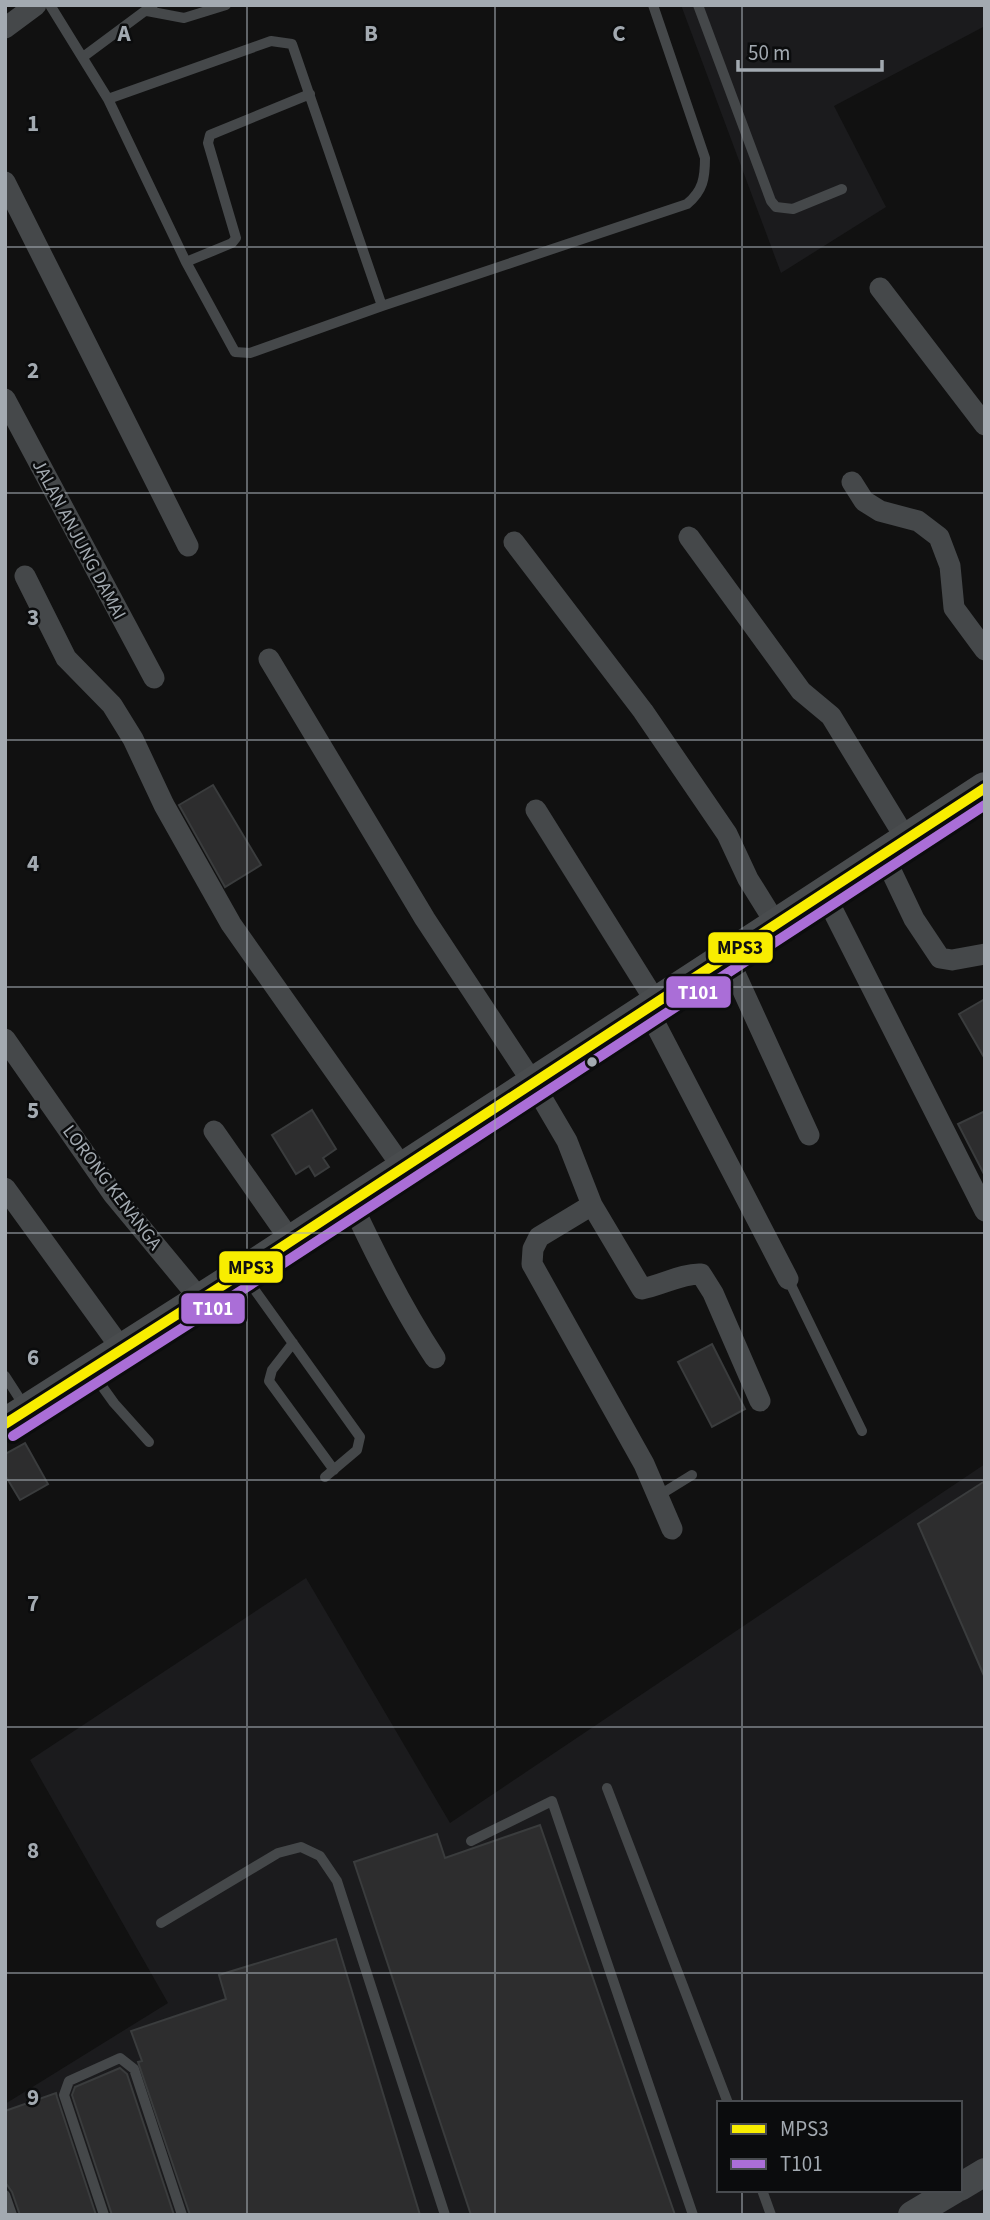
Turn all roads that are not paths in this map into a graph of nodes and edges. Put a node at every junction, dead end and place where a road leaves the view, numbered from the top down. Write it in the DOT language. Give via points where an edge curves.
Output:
graph roads {
  1 [pos="36,5"];
  2 [pos="50,5"];
  3 [pos="226,5"];
  4 [pos="653,5"];
  5 [pos="698,5"];
  6 [pos="150,8"];
  7 [pos="5,28"];
  8 [pos="83,57"];
  9 [pos="310,94"];
  10 [pos="108,99"];
  11 [pos="5,182"];
  12 [pos="842,190"];
  13 [pos="186,262"];
  14 [pos="880,288"];
  15 [pos="382,306"];
  16 [pos="5,399"];
  17 [pos="985,425"];
  18 [pos="852,482"];
  19 [pos="689,537"];
  20 [pos="514,542"];
  21 [pos="188,546"];
  22 [pos="25,576"];
  23 [pos="985,650"];
  24 [pos="269,659"];
  25 [pos="154,678"];
  26 [pos="985,788"];
  27 [pos="536,810"];
  28 [pos="894,847"];
  29 [pos="824,892"];
  30 [pos="776,923"];
  31 [pos="985,954"];
  32 [pos="727,956"];
  33 [pos="651,1005"];
  34 [pos="5,1039"];
  35 [pos="533,1083"];
  36 [pos="214,1131"];
  37 [pos="809,1135"];
  38 [pos="403,1168"];
  39 [pos="5,1188"];
  40 [pos="351,1202"];
  41 [pos="592,1205"];
  42 [pos="985,1212"];
  43 [pos="291,1241"];
  44 [pos="242,1273"];
  45 [pos="788,1279"];
  46 [pos="200,1299"];
  47 [pos="293,1343"];
  48 [pos="121,1348"];
  49 [pos="435,1358"];
  50 [pos="89,1369"];
  51 [pos="5,1376"];
  52 [pos="760,1401"];
  53 [pos="16,1417"];
  54 [pos="863,1431"];
  55 [pos="149,1442"];
  56 [pos="691,1475"];
  57 [pos="658,1496"];
  58 [pos="672,1528"];
  59 [pos="607,1788"];
  60 [pos="471,1840"];
  61 [pos="161,1923"];
  62 [pos="727,2101"];
  63 [pos="985,2172"];
  64 [pos="962,2186"];
  65 [pos="763,2192"];
  66 [pos="951,2192"];
  67 [pos="5,2195"];
  68 [pos="12,2215"];
  69 [pos="104,2215"];
  70 [pos="182,2215"];
  71 [pos="445,2215"];
  72 [pos="693,2215"];
  73 [pos="771,2215"];
  74 [pos="912,2215"];
  1 -- 7 [label="street"];
  2 -- 8 [label="lane"];
  3 -- 6 [label="lane" via="184,18"];
  4 -- 15 [label="lane" via="705,158 705,177 698,195 687,204"];
  5 -- 12 [label="lane" via="771,201 776,207 793,209"];
  6 -- 8 [label="lane"];
  8 -- 10 [label="lane"];
  9 -- 10 [label="lane" via="292,44 271,41"];
  9 -- 13 [label="lane" via="209,135 236,238"];
  9 -- 15 [label="lane"];
  10 -- 13 [label="lane"];
  11 -- 21 [label="street"];
  13 -- 15 [label="lane" via="235,352 250,353"];
  14 -- 17 [label="street"];
  16 -- 25 [label="street, JALAN ANJUNG DAMAI"];
  18 -- 23 [label="street" via="864,501 880,511 918,521 939,537 950,566 954,608"];
  19 -- 28 [label="street" via="801,691 831,716"];
  20 -- 30 [label="street" via="643,711 727,834 748,880"];
  22 -- 38 [label="street" via="66,658 112,705 231,924"];
  24 -- 35 [label="street" via="425,919"];
  26 -- 28 [label="main road"];
  27 -- 33 [label="street"];
  28 -- 29 [label="main road"];
  28 -- 31 [label="street" via="914,919 940,958"];
  29 -- 30 [label="main road"];
  29 -- 42 [label="street"];
  30 -- 32 [label="main road"];
  32 -- 33 [label="main road"];
  32 -- 37 [label="street"];
  33 -- 35 [label="main road"];
  33 -- 45 [label="street"];
  34 -- 46 [label="street, LORONG KENANGA" via="114,1194"];
  35 -- 38 [label="main road"];
  35 -- 41 [label="street" via="567,1141"];
  36 -- 43 [label="street"];
  38 -- 40 [label="main road"];
  39 -- 48 [label="street"];
  40 -- 43 [label="main road"];
  40 -- 49 [label="street" via="386,1277"];
  41 -- 52 [label="street" via="642,1289 690,1273 701,1274"];
  41 -- 57 [label="street" via="539,1237 533,1264 645,1464"];
  43 -- 44 [label="main road"];
  44 -- 46 [label="main road"];
  44 -- 47 [label="lane"];
  45 -- 54 [label="lane"];
  46 -- 48 [label="main road"];
  47 -- 47 [label="lane" via="269,1381 330,1473 357,1450 360,1437"];
  48 -- 50 [label="main road"];
  50 -- 53 [label="main road"];
  50 -- 55 [label="lane"];
  51 -- 53 [label="lane"];
  56 -- 57 [label="lane"];
  57 -- 58 [label="street"];
  59 -- 62 [label="lane"];
  60 -- 72 [label="lane" via="552,1801"];
  61 -- 71 [label="lane" via="278,1853 301,1847 320,1856 337,1881"];
  63 -- 64 [label="street"];
  65 -- 73 [label="lane"];
  66 -- 74 [label="street"];
  67 -- 68 [label="lane"];
  69 -- 70 [label="lane" via="64,2095 69,2081 120,2059 134,2069"];
}
